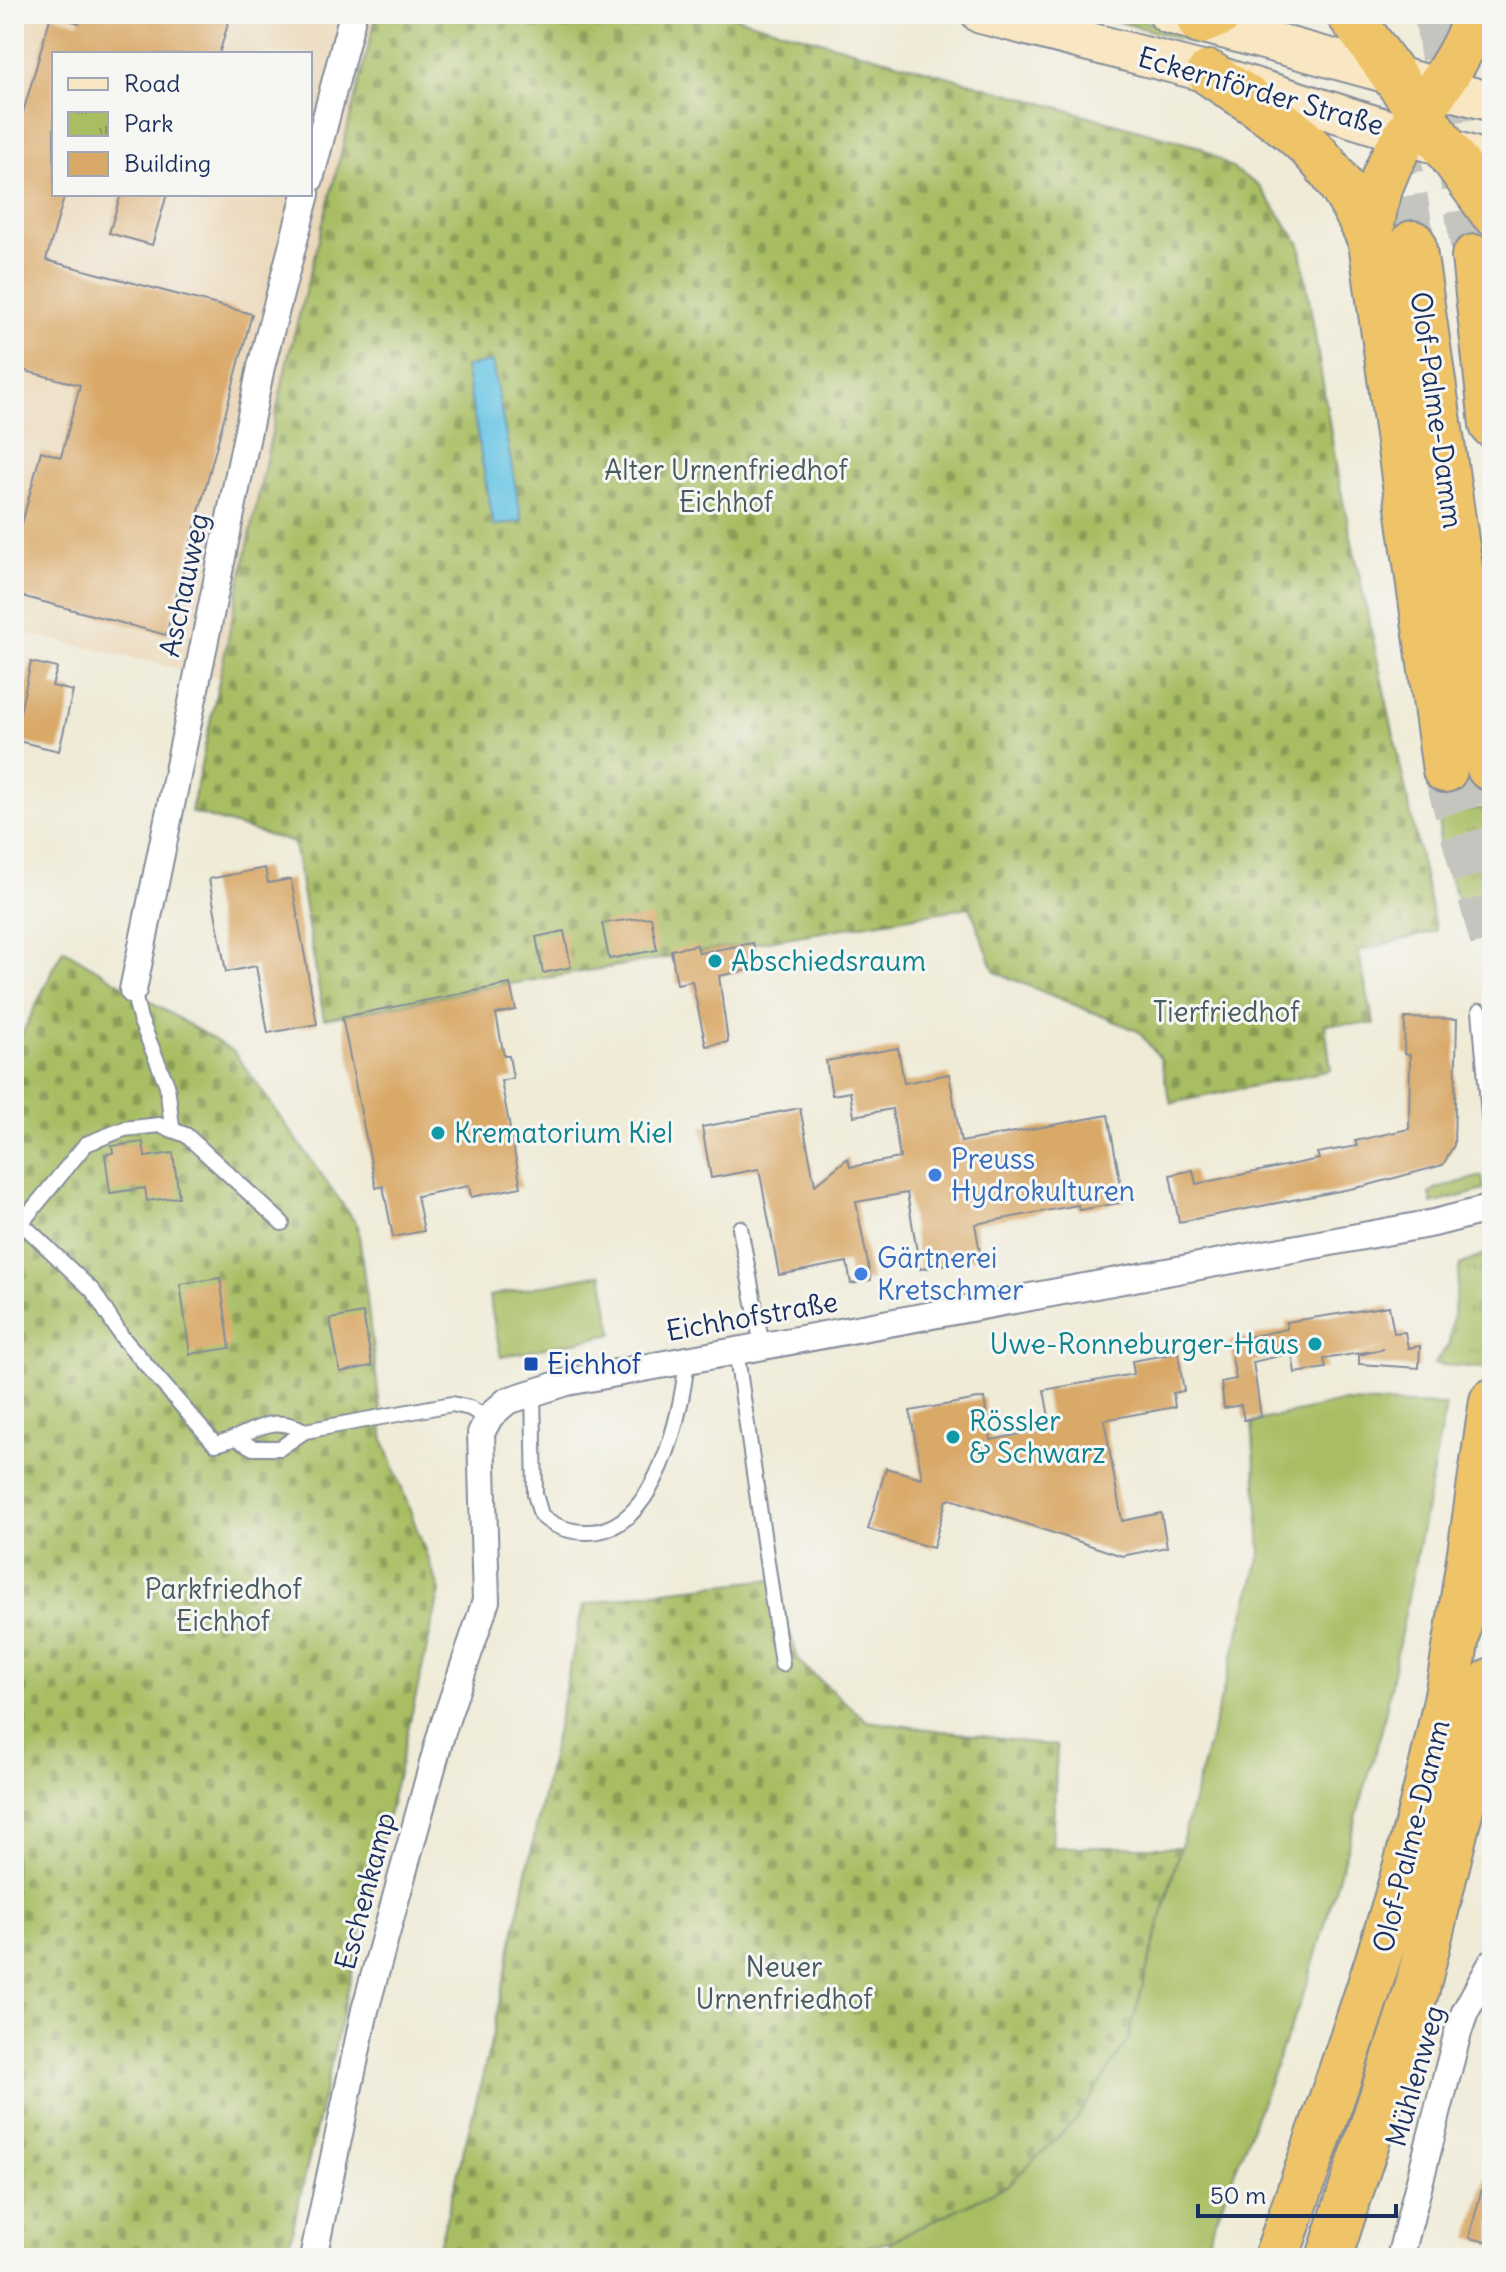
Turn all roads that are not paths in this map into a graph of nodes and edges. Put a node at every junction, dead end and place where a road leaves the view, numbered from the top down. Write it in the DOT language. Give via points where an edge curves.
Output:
graph roads {
  1 [pos="353,14"];
  2 [pos="981,14"];
  3 [pos="1349,14"];
  4 [pos="1477,14"];
  5 [pos="1196,17"];
  6 [pos="1209,73"];
  7 [pos="1393,76"];
  8 [pos="1492,102"];
  9 [pos="1422,111"];
  10 [pos="1450,149"];
  11 [pos="1492,162"];
  12 [pos="312,171"];
  13 [pos="305,196"];
  14 [pos="1492,212"];
  15 [pos="1392,243"];
  16 [pos="1474,257"];
  17 [pos="1492,425"];
  18 [pos="1489,768"];
  19 [pos="1445,770"];
  20 [pos="133,990"];
  21 [pos="1480,1011"];
  22 [pos="172,1127"];
  23 [pos="1492,1150"];
  24 [pos="1492,1208"];
  25 [pos="18,1219"];
  26 [pos="282,1223"];
  27 [pos="740,1228"];
  28 [pos="749,1348"];
  29 [pos="687,1359"];
  30 [pos="533,1391"];
  31 [pos="1492,1401"];
  32 [pos="488,1419"];
  33 [pos="305,1431"];
  34 [pos="239,1440"];
  35 [pos="782,1664"];
  36 [pos="1492,1680"];
  37 [pos="1492,1963"];
  38 [pos="1484,1993"];
  39 [pos="313,2258"];
  40 [pos="1276,2258"];
  41 [pos="1329,2258"];
  42 [pos="1400,2258"];
  1 -- 12 [label="street"];
  2 -- 6 [label="main road, Eckernförder Straße"];
  3 -- 7 [label="highway"];
  4 -- 9 [label="highway"];
  5 -- 7 [label="main road, Eckernförder Straße"];
  6 -- 9 [label="main road, Eckernförder Straße"];
  6 -- 15 [label="highway" via="1269,111 1316,150"];
  7 -- 9 [label="highway"];
  8 -- 9 [label="main road, Eckernförder Straße"];
  9 -- 10 [label="highway"];
  9 -- 15 [label="highway" via="1375,196"];
  10 -- 11 [label="main road"];
  10 -- 14 [label="highway"];
  13 -- 20 [label="street, Aschauweg" via="261,367"];
  15 -- 18 [label="highway, Olof-Palme-Damm"];
  15 -- 19 [label="highway"];
  16 -- 17 [label="highway, Olof-Palme-Damm"];
  20 -- 22 [label="lane" via="167,1085"];
  21 -- 23 [label="lane"];
  22 -- 25 [label="lane" via="124,1129 97,1137"];
  22 -- 26 [label="lane" via="239,1180"];
  24 -- 28 [label="street, Eichhofstraße" via="1434,1223"];
  25 -- 34 [label="lane" via="93,1291 122,1337 215,1444"];
  27 -- 28 [label="lane"];
  28 -- 29 [label="street, Eichhofstraße"];
  28 -- 35 [label="lane"];
  29 -- 30 [label="street, Eichhofstraße"];
  29 -- 30 [label="lane" via="678,1420 655,1474 631,1514 610,1530 565,1529 541,1515 535,1494"];
  30 -- 32 [label="street, Eichhofstraße" via="507,1401"];
  31 -- 40 [label="highway, Olof-Palme-Damm" via="1447,1695 1417,1820 1373,1980"];
  32 -- 33 [label="lane" via="452,1404"];
  32 -- 39 [label="street, Eschenkamp" via="479,1448 486,1601 442,1731 365,2010"];
  33 -- 34 [label="lane" via="275,1422 250,1430"];
  33 -- 34 [label="lane" via="291,1443 268,1450"];
  36 -- 41 [label="highway, Olof-Palme-Damm" via="1417,1989"];
  37 -- 38 [label="street, Mühlenweg"];
  38 -- 42 [label="street, Mühlenweg" via="1458,2032"];
}
